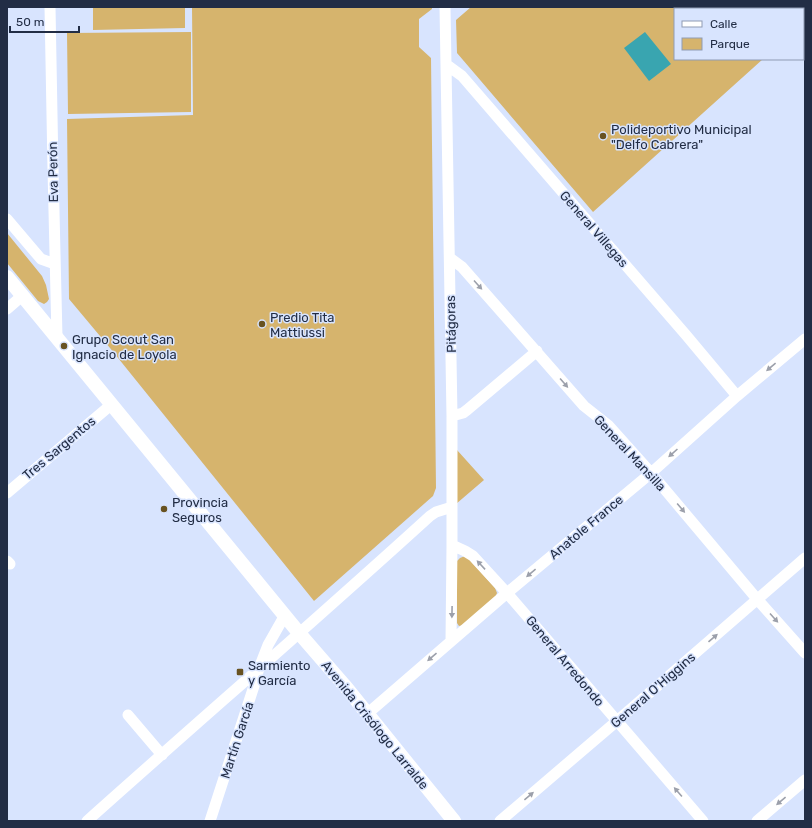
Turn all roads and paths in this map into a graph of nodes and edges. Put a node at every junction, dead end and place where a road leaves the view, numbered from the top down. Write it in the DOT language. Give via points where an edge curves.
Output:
graph roads {
  1 [pos="50,7"];
  2 [pos="447,9"];
  3 [pos="447,65"];
  4 [pos="7,219"];
  5 [pos="450,258"];
  6 [pos="55,264"];
  7 [pos="7,277"];
  8 [pos="22,296"];
  9 [pos="7,309"];
  10 [pos="56,337"];
  11 [pos="804,343"];
  12 [pos="537,351"];
  13 [pos="737,396"];
  14 [pos="112,404"];
  15 [pos="452,416"];
  16 [pos="650,473"];
  17 [pos="7,493"];
  18 [pos="452,507"];
  19 [pos="452,545"];
  20 [pos="805,558"];
  21 [pos="507,593"];
  22 [pos="757,599"];
  23 [pos="285,615"];
  24 [pos="302,630"];
  25 [pos="451,641"];
  26 [pos="805,653"];
  27 [pos="259,668"];
  28 [pos="367,714"];
  29 [pos="128,715"];
  30 [pos="617,721"];
  31 [pos="162,755"];
  32 [pos="805,780"];
  33 [pos="87,821"];
  34 [pos="210,821"];
  35 [pos="454,821"];
  36 [pos="500,821"];
  37 [pos="703,821"];
  38 [pos="757,821"];
  1 -- 6 [label="street, Eva Perón"];
  2 -- 3 [label="street, Pitágoras"];
  3 -- 5 [label="street, Pitágoras"];
  3 -- 13 [label="street, General Villegas" via="462,76"];
  4 -- 6 [label="street" via="41,259"];
  5 -- 12 [label="street, General Mansilla, one-way"];
  5 -- 15 [label="street, Pitágoras"];
  6 -- 10 [label="street, Eva Perón"];
  7 -- 8 [label="main road, Avenida Crisólogo Larralde"];
  8 -- 9 [label="street"];
  8 -- 10 [label="main road, Avenida Crisólogo Larralde"];
  10 -- 14 [label="main road, Avenida Crisólogo Larralde"];
  11 -- 13 [label="street, Anatole France, one-way"];
  12 -- 15 [label="street" via="467,410"];
  12 -- 16 [label="street, General Mansilla, one-way" via="584,406 608,425"];
  13 -- 16 [label="street, Anatole France, one-way"];
  14 -- 17 [label="street, Tres Sargentos"];
  14 -- 23 [label="main road, Avenida Crisólogo Larralde"];
  15 -- 18 [label="street, Pitágoras"];
  16 -- 21 [label="street, Anatole France, one-way"];
  16 -- 22 [label="street, General Mansilla, one-way"];
  18 -- 19 [label="street, Pitágoras"];
  18 -- 24 [label="street" via="430,516"];
  21 -- 19 [label="street, General Arredondo, one-way" via="473,556"];
  19 -- 25 [label="street, Pitágoras, one-way"];
  20 -- 22 [label="street, General O'Higgins"];
  21 -- 25 [label="street, Anatole France"];
  21 -- 30 [label="street, General Arredondo"];
  22 -- 26 [label="street, General Mansilla, one-way"];
  30 -- 22 [label="street, General O'Higgins, one-way"];
  23 -- 24 [label="main road, Avenida Crisólogo Larralde"];
  23 -- 27 [label="street, Martín García"];
  24 -- 27 [label="street"];
  24 -- 28 [label="main road, Avenida Crisólogo Larralde"];
  25 -- 28 [label="street, Anatole France, one-way"];
  27 -- 31 [label="street"];
  27 -- 34 [label="street, Martín García"];
  28 -- 35 [label="main road, Avenida Crisólogo Larralde"];
  29 -- 31 [label="street"];
  36 -- 30 [label="street, General O'Higgins, one-way"];
  37 -- 30 [label="street, General Arredondo, one-way"];
  31 -- 33 [label="street"];
  32 -- 38 [label="street, one-way"];
}
